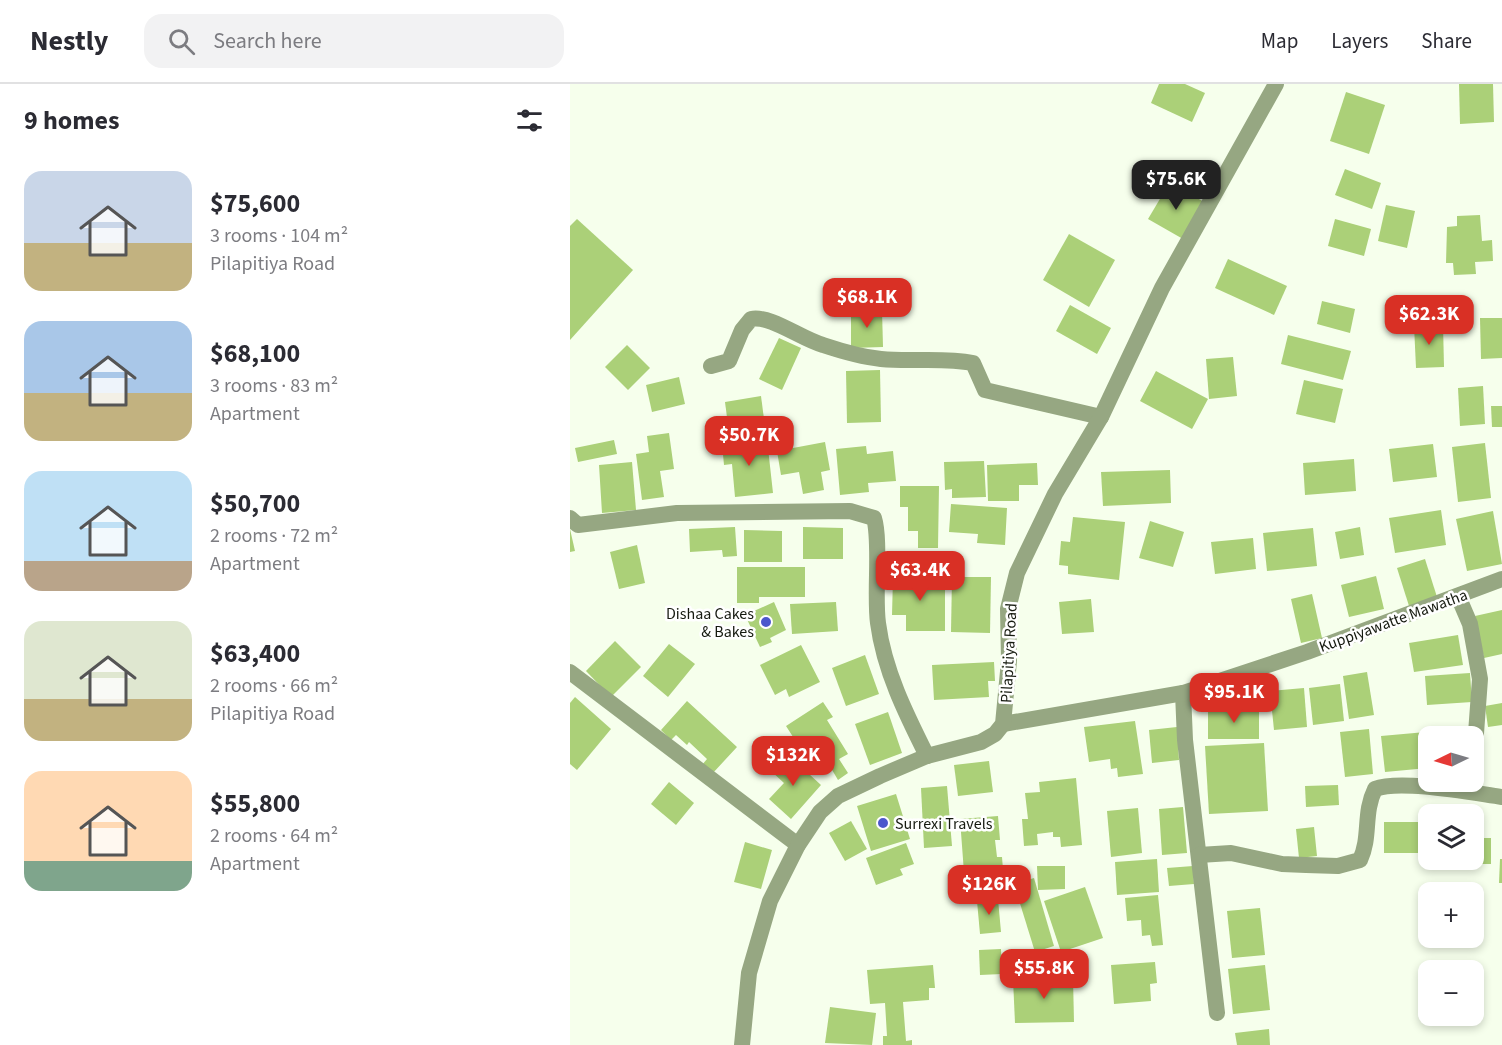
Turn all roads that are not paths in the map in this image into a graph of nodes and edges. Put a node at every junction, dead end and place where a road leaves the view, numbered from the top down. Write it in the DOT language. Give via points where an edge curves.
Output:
graph roads {
  1 [pos="1276,84"];
  2 [pos="711,366"];
  3 [pos="1101,417"];
  4 [pos="570,518"];
  5 [pos="1502,579"];
  6 [pos="1458,596"];
  7 [pos="570,672"];
  8 [pos="1183,693"];
  9 [pos="1003,724"];
  10 [pos="1477,726"];
  11 [pos="927,756"];
  12 [pos="1418,786"];
  13 [pos="1484,791"];
  14 [pos="1502,797"];
  15 [pos="798,846"];
  16 [pos="1199,855"];
  17 [pos="1217,1013"];
  18 [pos="742,1045"];
  1 -- 3 [label="street, Pilapitiya Road" via="1162,288"];
  2 -- 3 [label="street" via="729,361 742,330 758,317 823,345 858,354 973,363 985,390"];
  3 -- 9 [label="street, Pilapitiya Road" via="1055,494 1017,573 1008,609 1009,661"];
  4 -- 11 [label="street" via="578,525 676,513 850,511 874,518 875,584 882,647"];
  5 -- 6 [label="street, Kuppiyawatte Mawatha"];
  6 -- 8 [label="street, Kuppiyawatte Mawatha"];
  6 -- 10 [label="street" via="1470,624 1480,679"];
  7 -- 15 [label="street"];
  8 -- 9 [label="street, Kuppiyawatte Mawatha"];
  8 -- 16 [label="street"];
  9 -- 11 [label="street, Pilapitiya Road" via="981,742"];
  11 -- 15 [label="street, Pilapitiya Road" via="838,796 819,812"];
  12 -- 16 [label="street" via="1375,789 1368,802 1367,846 1360,860 1338,866 1282,864 1231,853"];
  13 -- 14 [label="street"];
  15 -- 18 [label="street, Pilapitiya Road" via="770,901 759,935 749,974"];
  16 -- 17 [label="street"];
}
